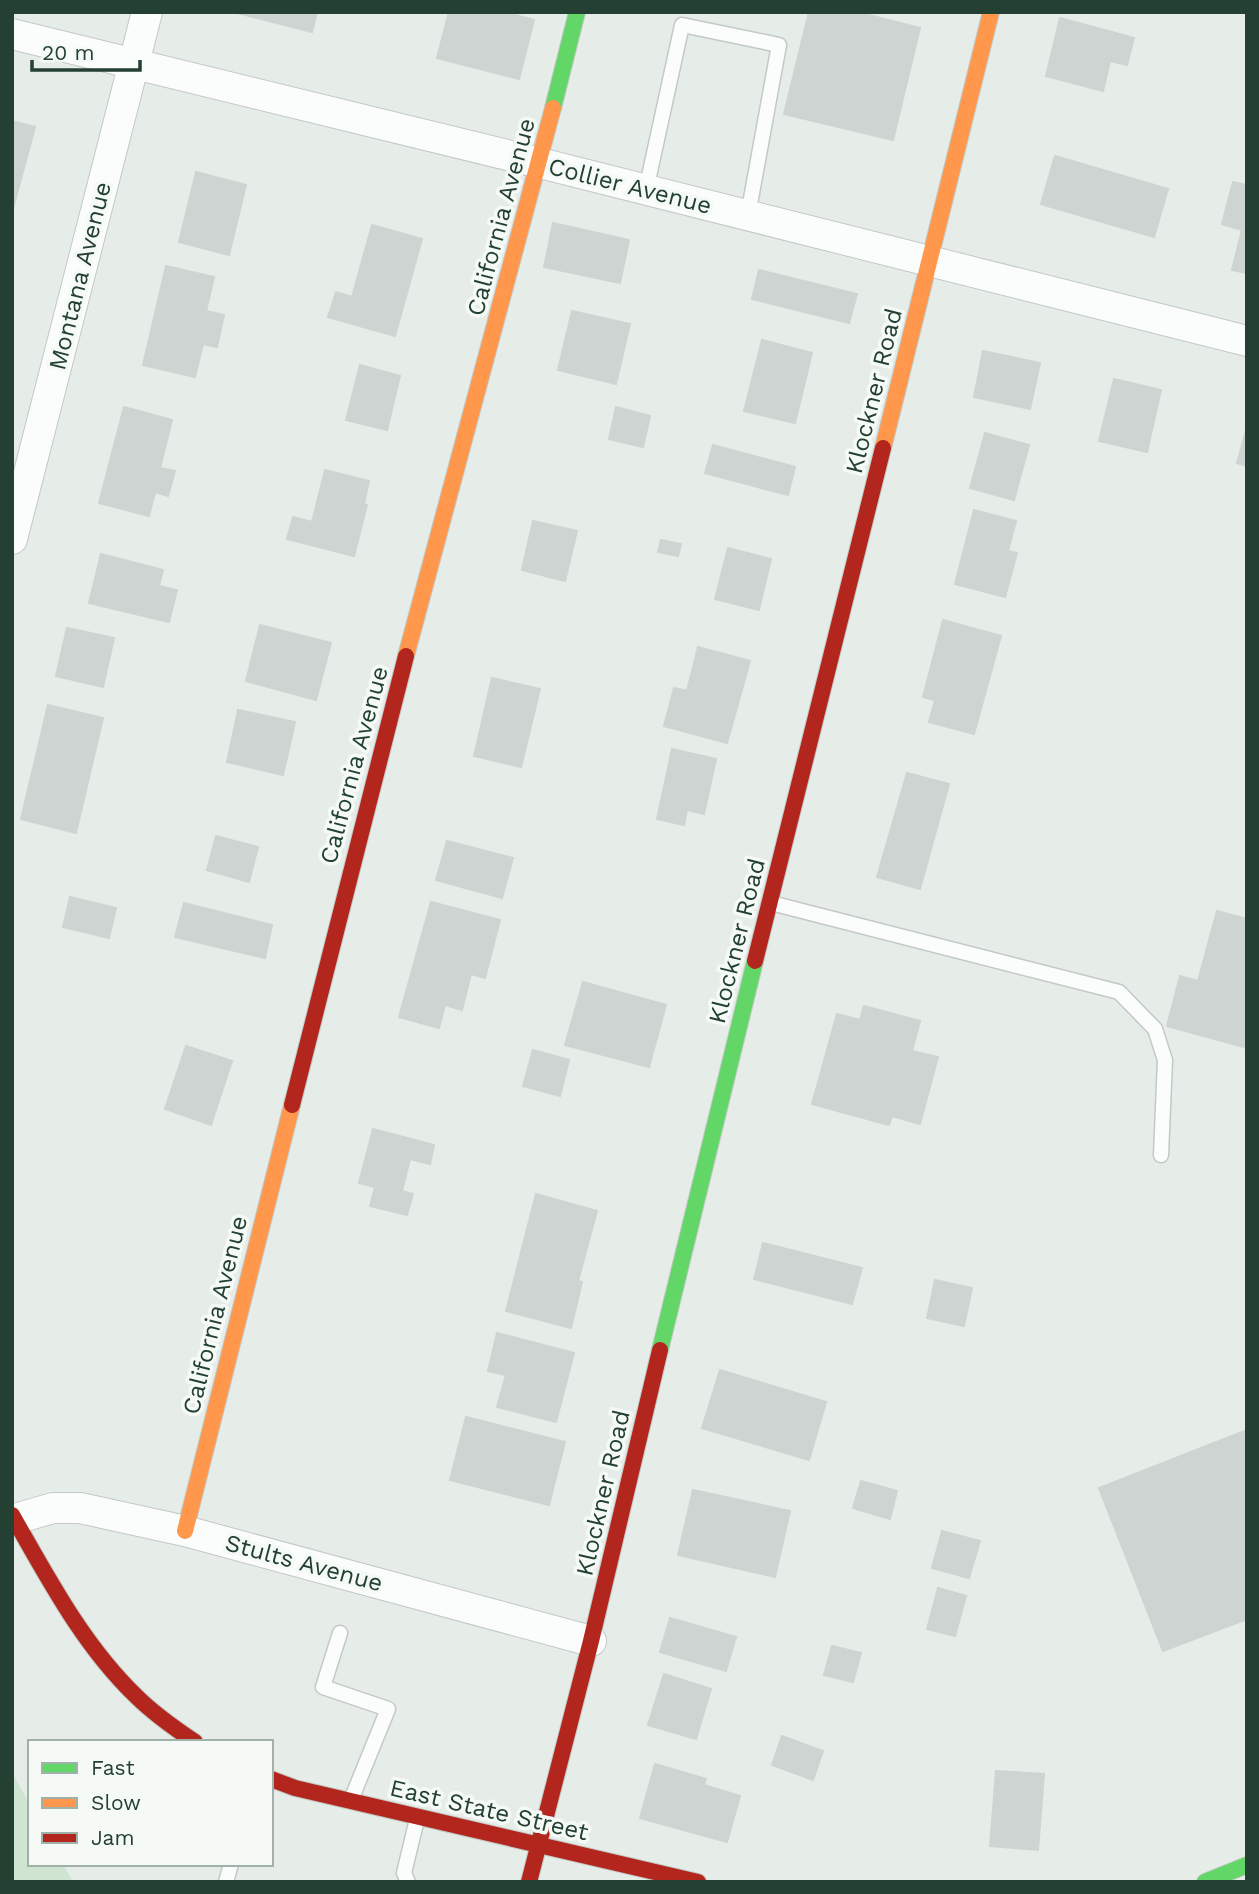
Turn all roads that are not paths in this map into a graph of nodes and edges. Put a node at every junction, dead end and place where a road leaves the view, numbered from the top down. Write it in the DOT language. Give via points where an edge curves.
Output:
graph roads {
  1 [pos="147,12"];
  2 [pos="577,12"];
  3 [pos="991,12"];
  4 [pos="12,34"];
  5 [pos="134,65"];
  6 [pos="540,163"];
  7 [pos="646,190"];
  8 [pos="748,215"];
  9 [pos="930,261"];
  10 [pos="1247,341"];
  11 [pos="12,539"];
  12 [pos="770,903"];
  13 [pos="1161,1155"];
  14 [pos="13,1517"];
  15 [pos="184,1531"];
  16 [pos="340,1633"];
  17 [pos="591,1641"];
  18 [pos="192,1740"];
  19 [pos="273,1780"];
  20 [pos="350,1801"];
  21 [pos="417,1817"];
  22 [pos="539,1846"];
  23 [pos="1247,1865"];
  24 [pos="408,1882"];
  25 [pos="529,1882"];
  26 [pos="698,1882"];
  27 [pos="1205,1882"];
  1 -- 5 [label="street, Montana Avenue"];
  2 -- 6 [label="street, California Avenue"];
  3 -- 9 [label="street, Klockner Road"];
  4 -- 5 [label="street, Collier Avenue"];
  5 -- 6 [label="street, Collier Avenue"];
  5 -- 11 [label="street, Montana Avenue"];
  6 -- 7 [label="street, Collier Avenue"];
  6 -- 15 [label="street, California Avenue" via="383,742"];
  7 -- 8 [label="street, Collier Avenue"];
  7 -- 8 [label="lane" via="682,25 779,45"];
  8 -- 9 [label="street, Collier Avenue"];
  9 -- 10 [label="street, Collier Avenue"];
  9 -- 12 [label="street, Klockner Road"];
  12 -- 13 [label="lane" via="1119,992 1155,1029 1166,1060"];
  12 -- 17 [label="street, Klockner Road"];
  14 -- 15 [label="street, Stults Avenue" via="53,1508 80,1508"];
  14 -- 18 [label="street" via="68,1613 106,1665 146,1705"];
  15 -- 17 [label="street, Stults Avenue"];
  16 -- 20 [label="lane" via="323,1687 388,1709"];
  17 -- 22 [label="street, Klockner Road"];
  19 -- 20 [label="street, East State Street"];
  20 -- 21 [label="street, East State Street"];
  21 -- 22 [label="street, East State Street"];
  21 -- 24 [label="lane" via="404,1873"];
  22 -- 25 [label="street, Klockner Road"];
  22 -- 26 [label="street, East State Street"];
  23 -- 27 [label="street"];
}
